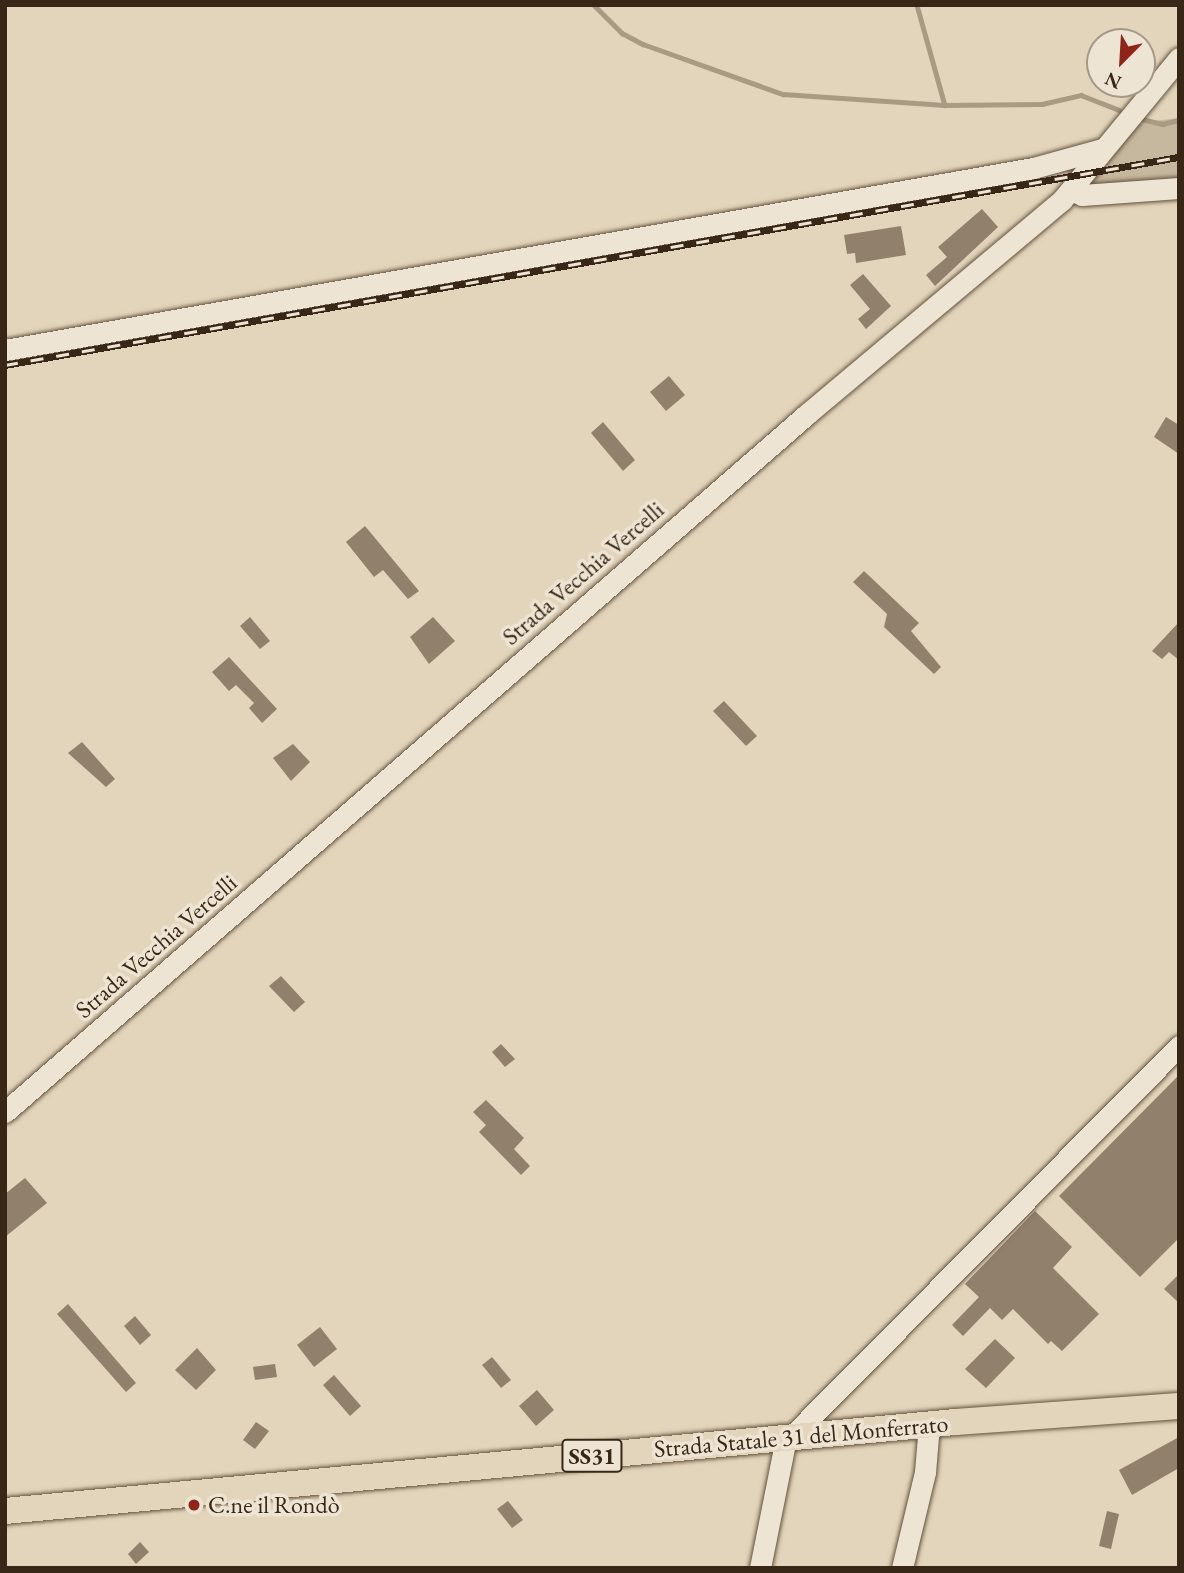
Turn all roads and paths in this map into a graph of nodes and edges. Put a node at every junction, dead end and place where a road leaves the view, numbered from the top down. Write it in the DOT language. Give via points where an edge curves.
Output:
graph roads {
  1 [pos="1179,58"];
  2 [pos="1102,149"];
  3 [pos="1179,188"];
  4 [pos="1071,190"];
  5 [pos="5,350"];
  6 [pos="1179,1046"];
  7 [pos="5,1112"];
  8 [pos="1179,1406"];
  9 [pos="929,1424"];
  10 [pos="789,1437"];
  11 [pos="5,1511"];
  12 [pos="760,1568"];
  13 [pos="902,1568"];
  1 -- 2 [label="street, Strada Vecchia Vercelli"];
  2 -- 4 [label="street, Strada Vecchia Vercelli"];
  2 -- 5 [label="street" via="1033,168"];
  3 -- 4 [label="street" via="1082,195"];
  4 -- 7 [label="street, Strada Vecchia Vercelli"];
  6 -- 10 [label="street"];
  8 -- 9 [label="main road, Strada Statale 31 del Monferrato / SS31"];
  9 -- 10 [label="main road, Strada Statale 31 del Monferrato / SS31"];
  9 -- 13 [label="street" via="925,1472"];
  10 -- 11 [label="main road, Strada Statale 31 del Monferrato / SS31"];
  10 -- 12 [label="street"];
}
